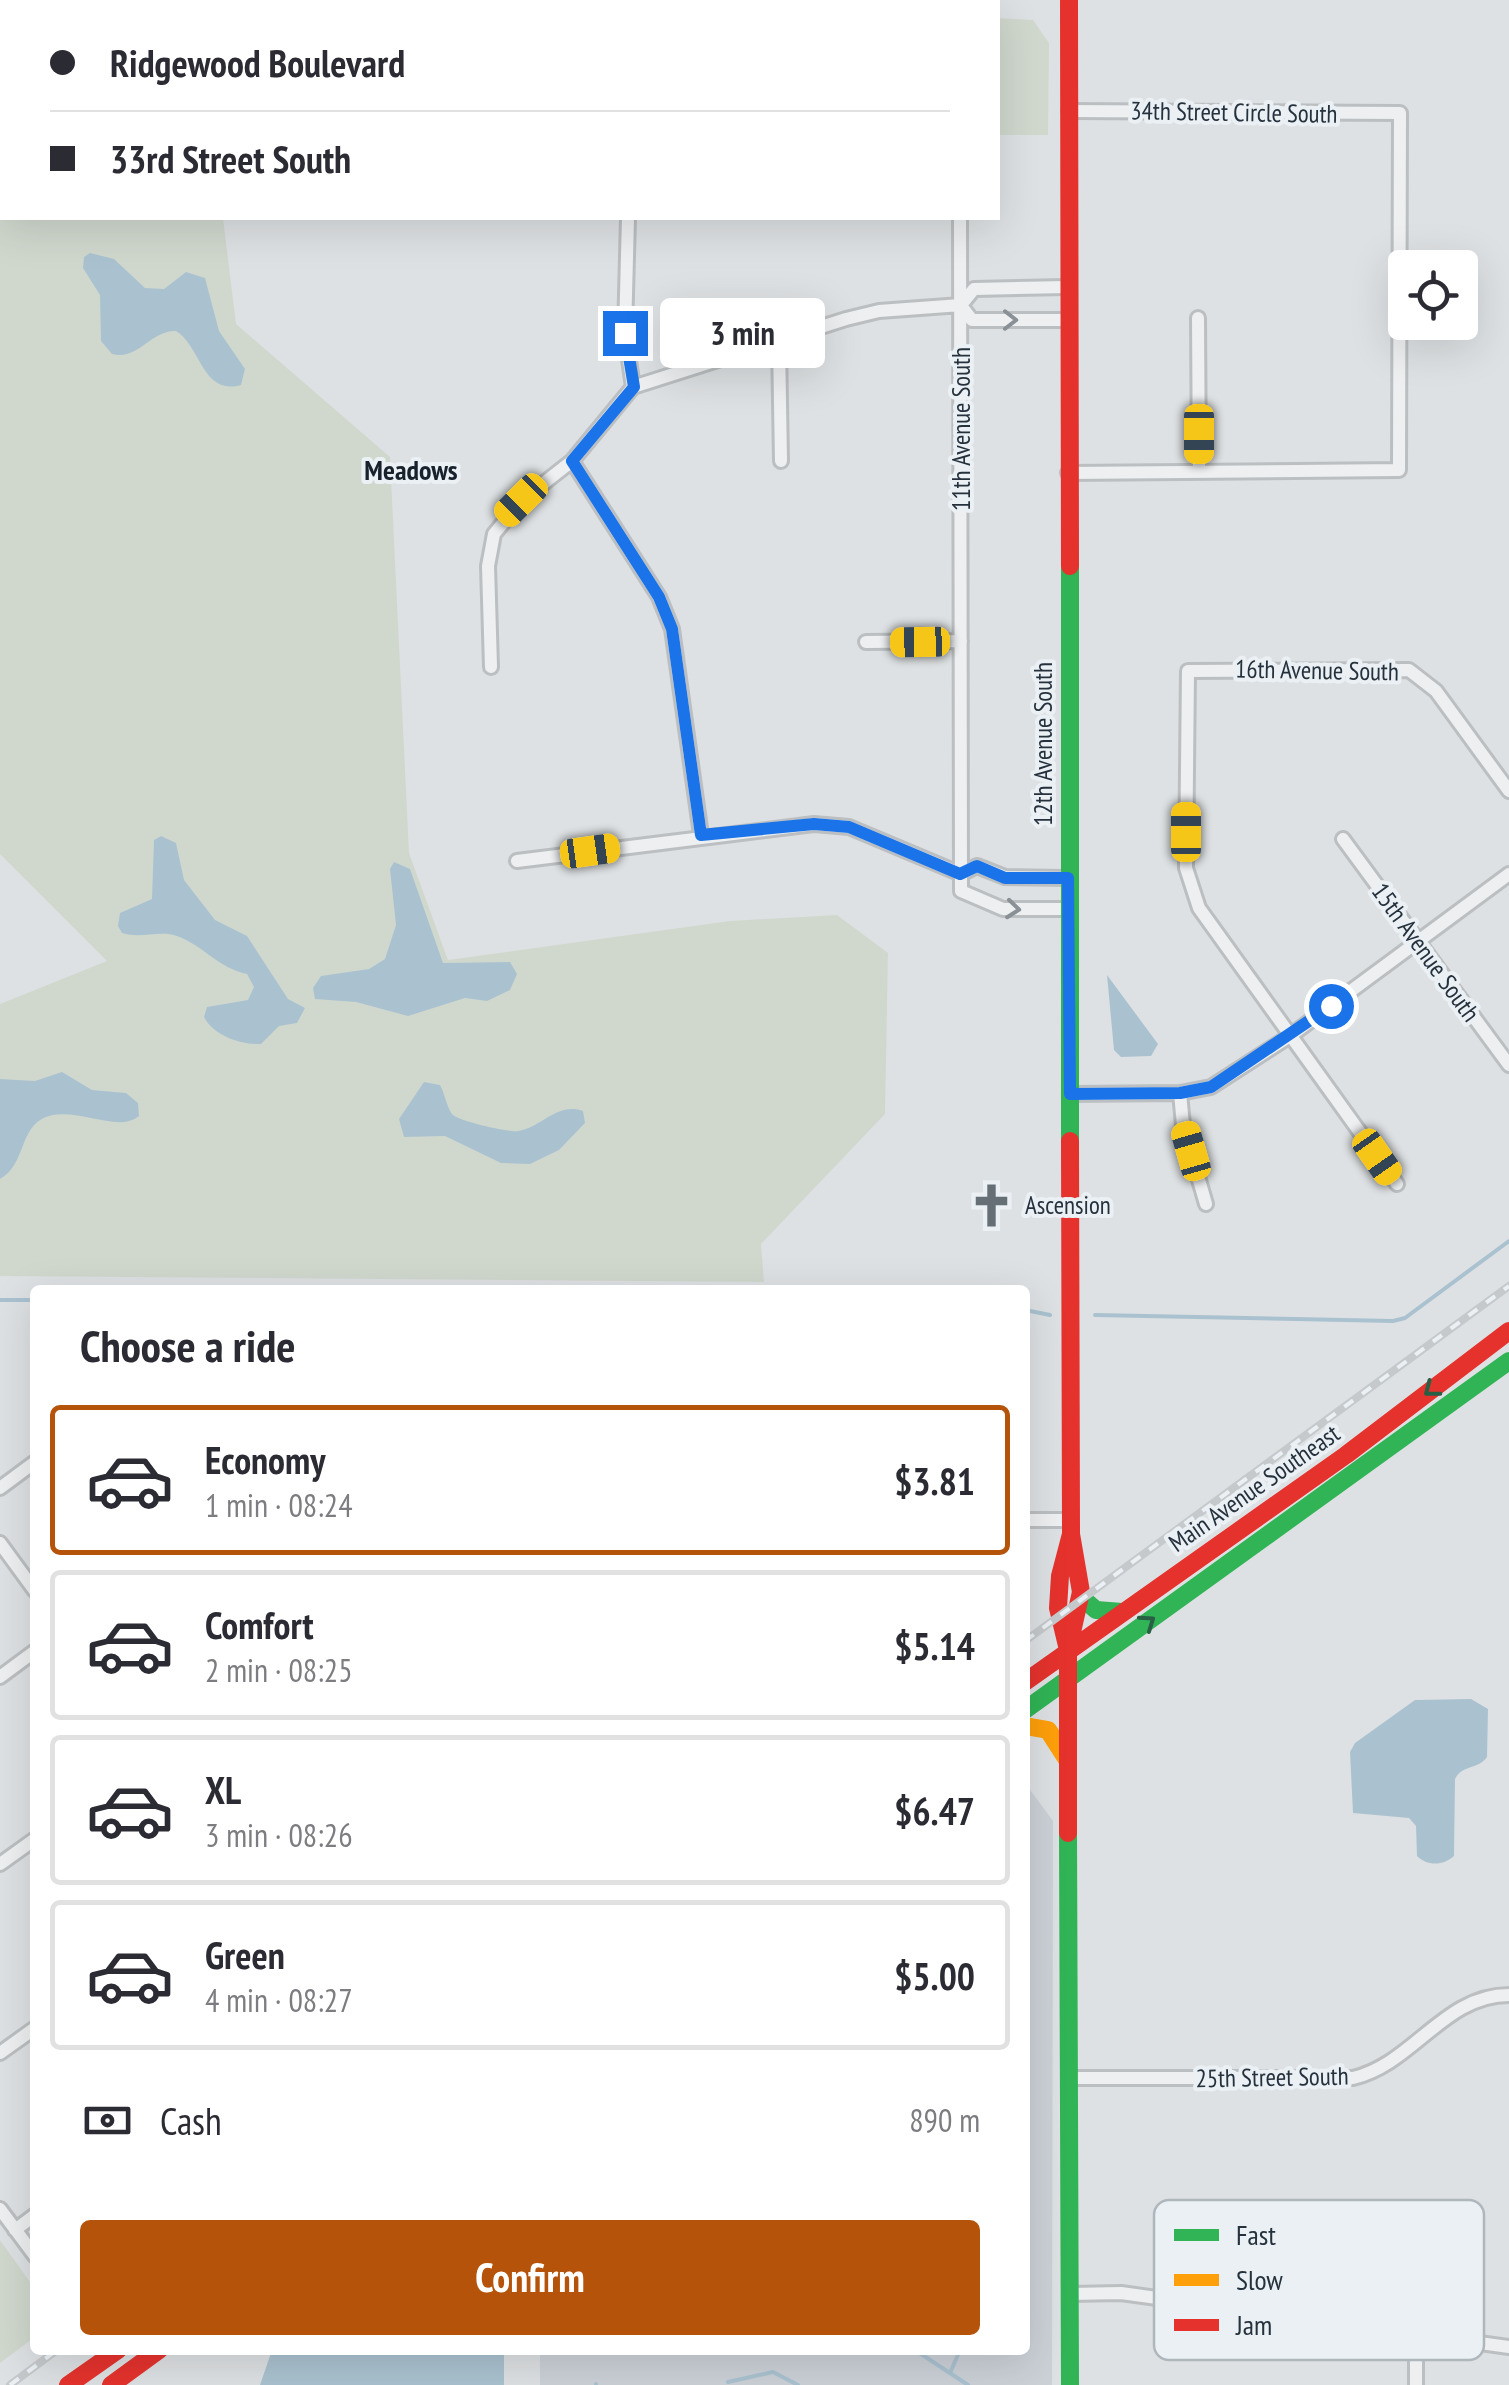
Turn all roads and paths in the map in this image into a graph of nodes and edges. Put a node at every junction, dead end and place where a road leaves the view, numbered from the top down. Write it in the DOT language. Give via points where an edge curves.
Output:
graph roads {
  1 [pos="1069,0"];
  2 [pos="1069,110"];
  3 [pos="628,220"];
  4 [pos="960,220"];
  5 [pos="1068,287"];
  6 [pos="961,305"];
  7 [pos="1198,318"];
  8 [pos="1068,320"];
  9 [pos="780,343"];
  10 [pos="634,387"];
  11 [pos="572,461"];
  12 [pos="781,461"];
  13 [pos="1199,472"];
  14 [pos="1068,473"];
  15 [pos="960,641"];
  16 [pos="866,642"];
  17 [pos="491,667"];
  18 [pos="1509,791"];
  19 [pos="701,835"];
  20 [pos="1344,839"];
  21 [pos="517,861"];
  22 [pos="960,874"];
  23 [pos="1509,874"];
  24 [pos="1068,878"];
  25 [pos="1068,910"];
  26 [pos="1419,942"];
  27 [pos="1290,1036"];
  28 [pos="1509,1065"];
  29 [pos="1180,1093"];
  30 [pos="1070,1094"];
  31 [pos="1396,1184"];
  32 [pos="1206,1204"];
  33 [pos="1509,1331"];
  34 [pos="1509,1362"];
  35 [pos="30,1466"];
  36 [pos="0,1488"];
  37 [pos="1030,1521"];
  38 [pos="1071,1526"];
  39 [pos="0,1543"];
  40 [pos="30,1583"];
  41 [pos="1081,1597"];
  42 [pos="1122,1612"];
  43 [pos="1068,1650"];
  44 [pos="30,1655"];
  45 [pos="0,1677"];
  46 [pos="1030,1678"];
  47 [pos="1068,1678"];
  48 [pos="1030,1706"];
  49 [pos="1030,1727"];
  50 [pos="1068,1761"];
  51 [pos="30,1843"];
  52 [pos="0,1864"];
  53 [pos="1509,1995"];
  54 [pos="30,2032"];
  55 [pos="0,2054"];
  56 [pos="1070,2078"];
  57 [pos="0,2209"];
  58 [pos="30,2219"];
  59 [pos="15,2230"];
  60 [pos="30,2250"];
  61 [pos="1071,2294"];
  62 [pos="1154,2297"];
  63 [pos="1484,2344"];
  64 [pos="1509,2347"];
  65 [pos="106,2355"];
  66 [pos="111,2355"];
  67 [pos="152,2355"];
  68 [pos="117,2381"];
  69 [pos="68,2385"];
  70 [pos="1070,2385"];
  1 -- 2 [label="street, 12th Avenue South"];
  2 -- 5 [label="street, 12th Avenue South"];
  2 -- 13 [label="street, 34th Street Circle South" via="1400,114 1399,470"];
  3 -- 10 [label="street" via="625,333"];
  4 -- 6 [label="street, 11th Avenue South"];
  5 -- 6 [label="street" via="974,289"];
  5 -- 8 [label="street, 12th Avenue South"];
  6 -- 8 [label="street, one-way" via="972,320"];
  6 -- 9 [label="street" via="879,311"];
  6 -- 15 [label="street, 11th Avenue South"];
  7 -- 13 [label="street"];
  8 -- 14 [label="street, 12th Avenue South"];
  9 -- 10 [label="street"];
  9 -- 12 [label="street"];
  10 -- 11 [label="street"];
  11 -- 17 [label="street" via="521,500 494,534 488,566"];
  11 -- 19 [label="street" via="659,597 672,629"];
  13 -- 14 [label="street"];
  14 -- 24 [label="street, 12th Avenue South"];
  15 -- 16 [label="street"];
  15 -- 22 [label="street, 11th Avenue South"];
  18 -- 27 [label="street, 16th Avenue South" via="1436,691 1409,670 1188,671 1190,889"];
  19 -- 21 [label="street"];
  19 -- 22 [label="street" via="849,827"];
  20 -- 26 [label="street, 15th Avenue South"];
  22 -- 24 [label="street" via="977,866 1005,878"];
  22 -- 25 [label="street, 11th Avenue South, one-way" via="961,891 1002,909"];
  23 -- 26 [label="street"];
  24 -- 25 [label="street, 12th Avenue South"];
  25 -- 30 [label="street, 12th Avenue South"];
  26 -- 27 [label="street"];
  26 -- 28 [label="street, 15th Avenue South"];
  27 -- 29 [label="street" via="1211,1087"];
  27 -- 31 [label="street"];
  29 -- 30 [label="street"];
  29 -- 32 [label="street"];
  30 -- 38 [label="street, 12th Avenue South"];
  33 -- 42 [label="street, Main Avenue Southeast, one-way"];
  47 -- 34 [label="street, Main Avenue Southeast, one-way"];
  35 -- 36 [label="street"];
  37 -- 38 [label="street"];
  38 -- 41 [label="street"];
  38 -- 43 [label="street, 12th Avenue South" via="1062,1555 1061,1638"];
  39 -- 40 [label="street"];
  41 -- 42 [label="street" via="1096,1610"];
  41 -- 43 [label="street"];
  42 -- 43 [label="street, Main Avenue Southeast"];
  43 -- 46 [label="street, Main Avenue Southeast"];
  43 -- 47 [label="street, 12th Avenue South"];
  44 -- 45 [label="street"];
  47 -- 48 [label="street, Main Avenue Southeast"];
  47 -- 50 [label="street, 12th Avenue South"];
  49 -- 50 [label="street" via="1048,1730"];
  50 -- 56 [label="street, 12th Avenue South"];
  51 -- 52 [label="street"];
  53 -- 56 [label="street, 25th Street South" via="1469,2001 1381,2066 1353,2078"];
  54 -- 55 [label="street"];
  56 -- 61 [label="street, 12th Avenue South"];
  57 -- 59 [label="street"];
  58 -- 59 [label="street"];
  59 -- 60 [label="street"];
  61 -- 62 [label="street"];
  61 -- 70 [label="street, 12th Avenue South"];
  63 -- 64 [label="street"];
  65 -- 69 [label="street"];
  66 -- 68 [label="street"];
  67 -- 68 [label="street"];
}
